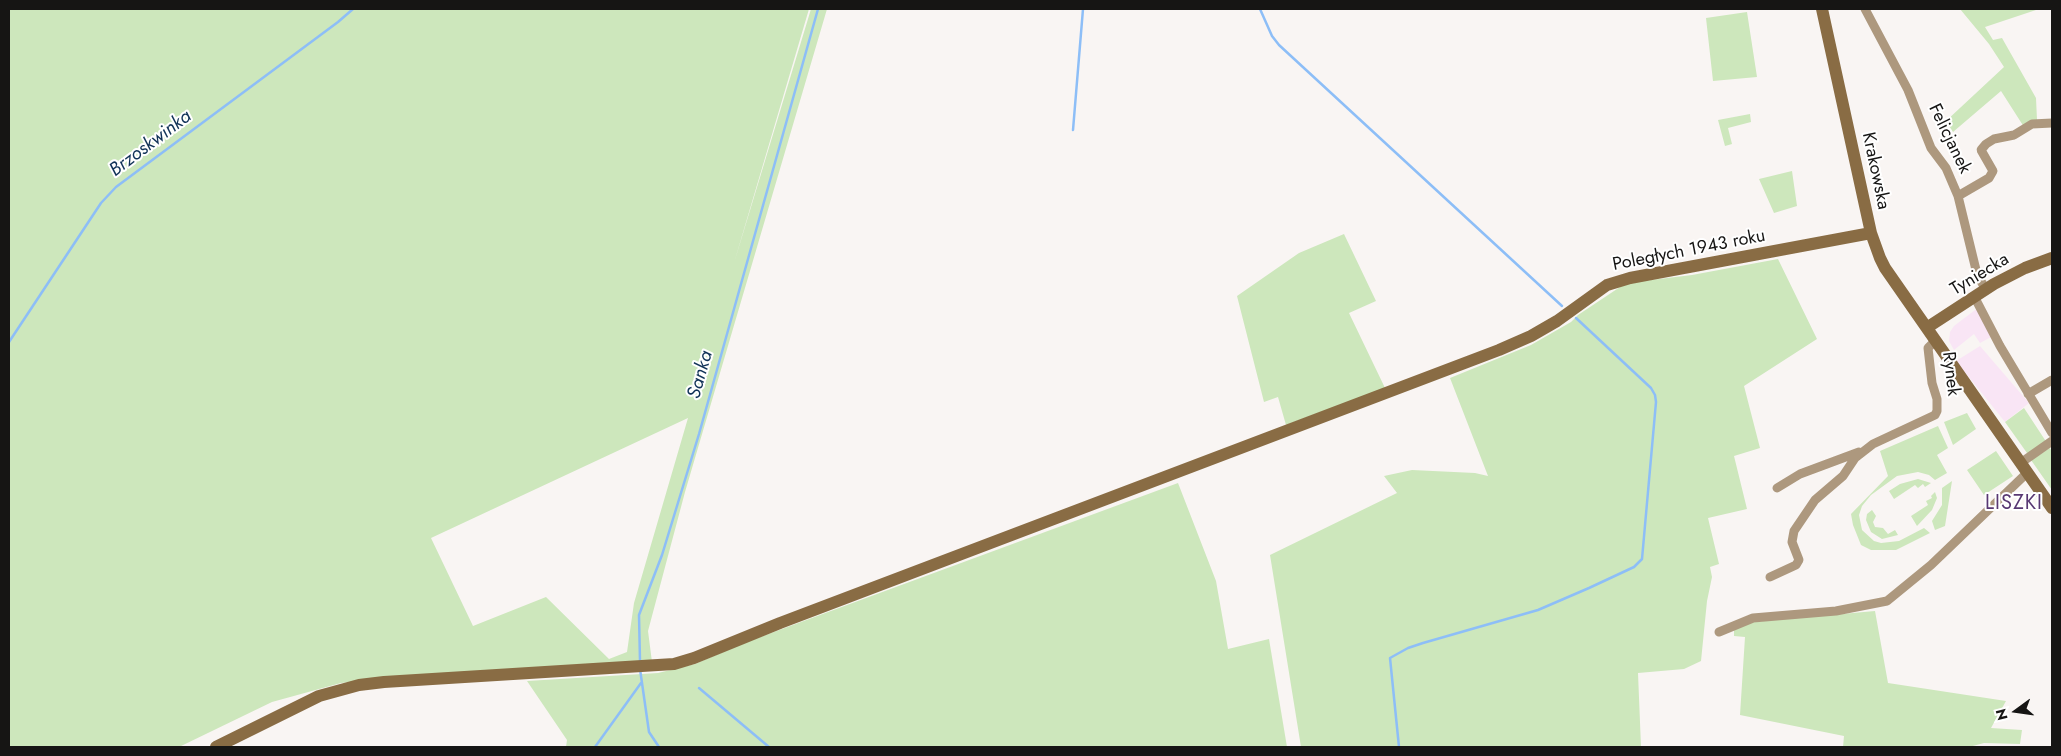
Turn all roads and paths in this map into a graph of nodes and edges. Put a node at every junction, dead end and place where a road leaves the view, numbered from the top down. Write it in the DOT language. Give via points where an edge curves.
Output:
graph roads {
  1 [pos="1822,9"];
  2 [pos="1865,9"];
  3 [pos="2052,123"];
  4 [pos="1958,196"];
  5 [pos="1870,233"];
  6 [pos="2052,258"];
  7 [pos="1986,290"];
  8 [pos="1974,298"];
  9 [pos="1928,327"];
  10 [pos="1936,340"];
  11 [pos="2052,380"];
  12 [pos="2028,394"];
  13 [pos="2052,433"];
  14 [pos="2052,441"];
  15 [pos="1863,450"];
  16 [pos="2025,467"];
  17 [pos="1777,488"];
  18 [pos="2052,508"];
  19 [pos="1770,576"];
  20 [pos="1719,632"];
  21 [pos="216,747"];
  1 -- 5 [label="street, Krakowska"];
  2 -- 4 [label="street, Felicjanek" via="1908,90 1931,148 1946,168"];
  3 -- 4 [label="street" via="2032,124 2014,135 1986,144 1981,150 1993,171 1989,178"];
  4 -- 7 [label="street, Felicjanek" via="1977,274"];
  5 -- 9 [label="street, Krakowska" via="1885,268"];
  5 -- 21 [label="street, Poległych 1943 roku" via="1607,285 1531,336 694,658 653,666 359,686 319,696"];
  6 -- 7 [label="street, Tyniecka" via="2025,268"];
  7 -- 8 [label="street, Tyniecka"];
  8 -- 9 [label="street, Tyniecka"];
  8 -- 12 [label="street"];
  9 -- 10 [label="street, Krakowska"];
  10 -- 15 [label="street, Rynek" via="1928,348 1937,399 1936,415"];
  10 -- 16 [label="street, Krakowska"];
  11 -- 12 [label="street"];
  12 -- 13 [label="street"];
  14 -- 16 [label="street"];
  15 -- 17 [label="street" via="1800,474"];
  15 -- 19 [label="street" via="1843,476 1815,500 1794,530 1792,542 1799,560 1796,565"];
  16 -- 18 [label="street, Krakowska"];
  16 -- 20 [label="street" via="1931,565 1887,601 1836,611 1753,618"];
}
